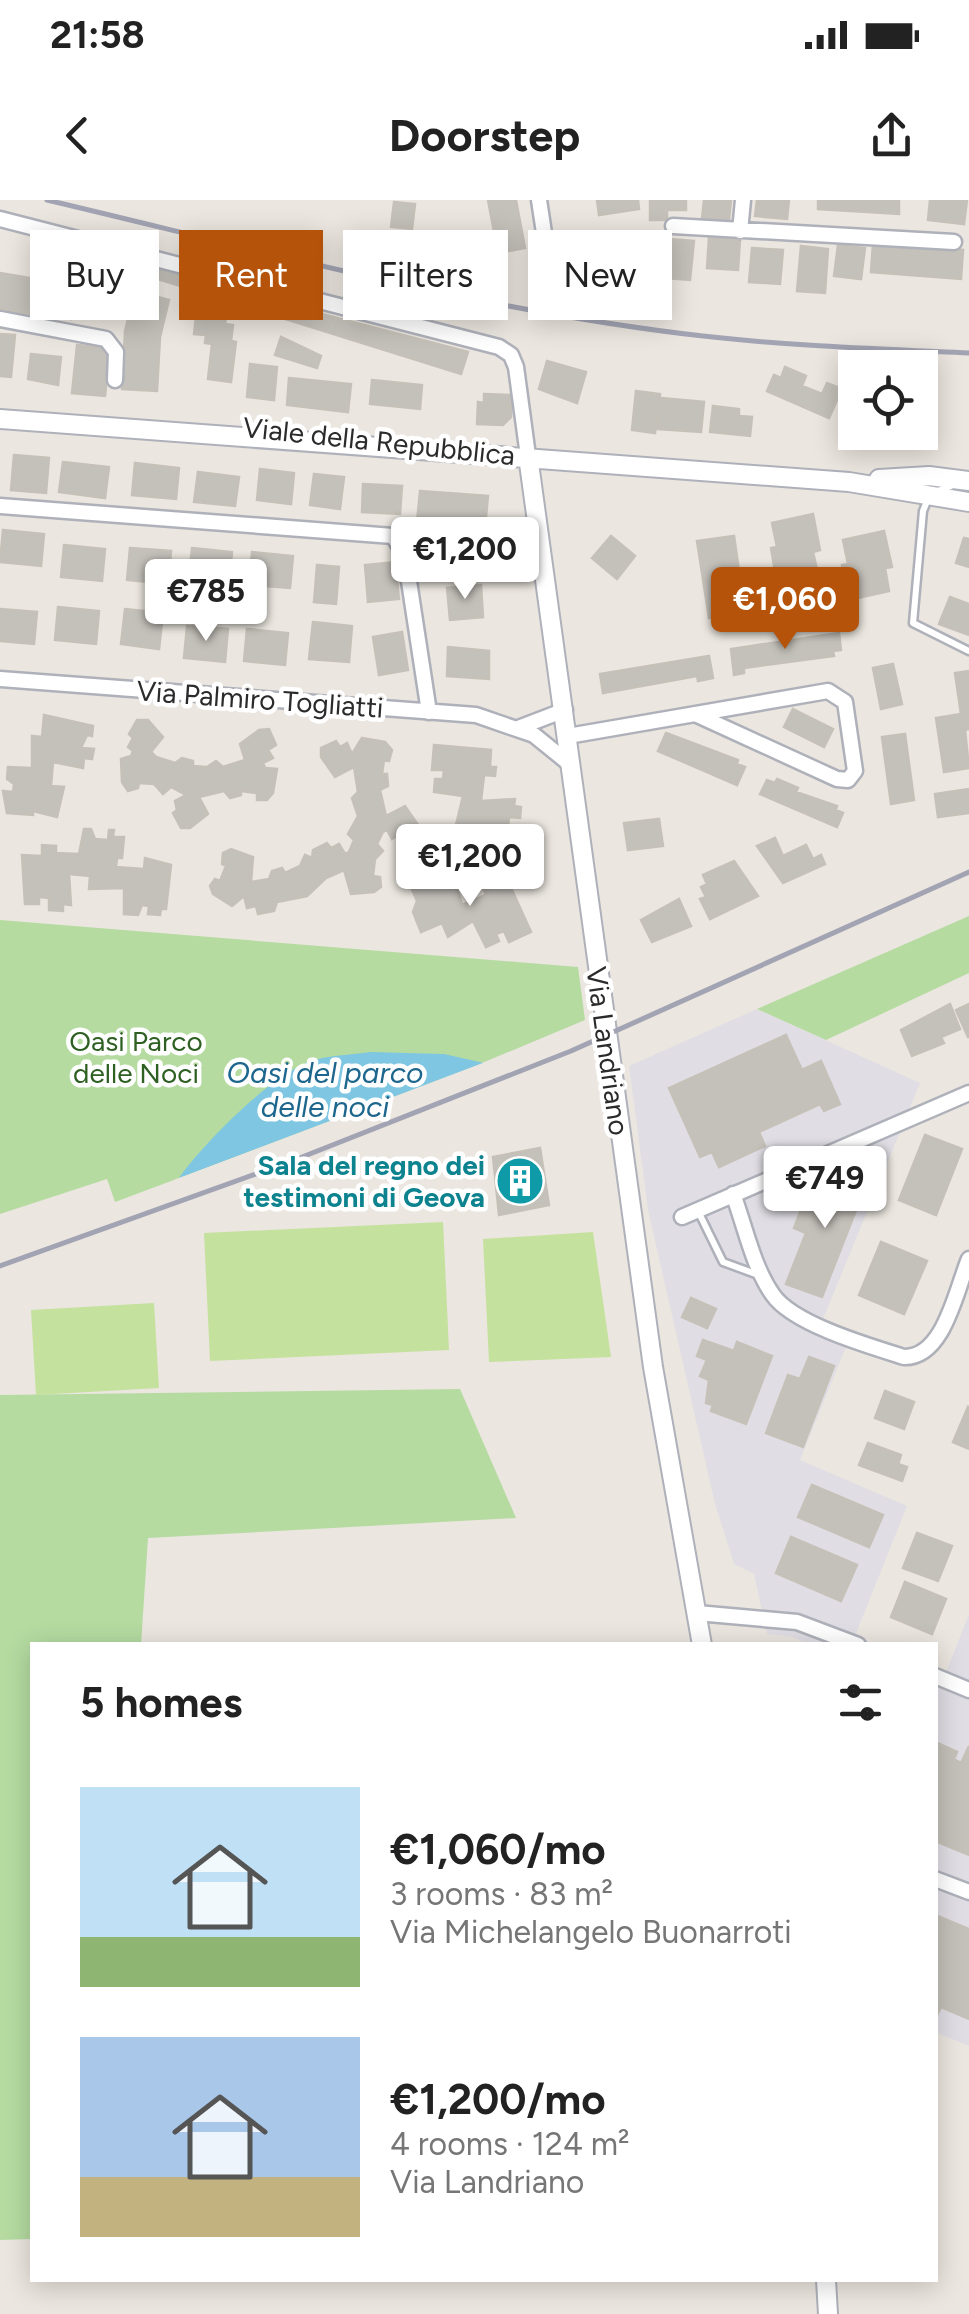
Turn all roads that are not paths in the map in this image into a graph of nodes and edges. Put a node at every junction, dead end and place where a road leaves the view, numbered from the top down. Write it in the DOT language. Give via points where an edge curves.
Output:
graph roads {
  1 [pos="539,200"];
  2 [pos="742,200"];
  3 [pos="0,218"];
  4 [pos="673,226"];
  5 [pos="544,230"];
  6 [pos="740,231"];
  7 [pos="954,242"];
  8 [pos="0,318"];
  9 [pos="115,380"];
  10 [pos="0,407"];
  11 [pos="0,419"];
  12 [pos="528,456"];
  13 [pos="967,480"];
  14 [pos="849,482"];
  15 [pos="930,494"];
  16 [pos="969,502"];
  17 [pos="0,506"];
  18 [pos="969,650"];
  19 [pos="0,679"];
  20 [pos="565,710"];
  21 [pos="429,712"];
  22 [pos="695,714"];
  23 [pos="518,729"];
  24 [pos="568,736"];
  25 [pos="571,765"];
  26 [pos="968,1097"];
  27 [pos="733,1194"];
  28 [pos="698,1210"];
  29 [pos="682,1217"];
  30 [pos="969,1259"];
  31 [pos="764,1278"];
  32 [pos="697,1613"];
  33 [pos="702,1642"];
  34 [pos="844,1642"];
  35 [pos="938,1677"];
  36 [pos="969,1690"];
  37 [pos="938,1880"];
  38 [pos="969,1892"];
  39 [pos="826,2282"];
  40 [pos="828,2314"];
  1 -- 5 [label="street"];
  2 -- 6 [label="street"];
  3 -- 12 [label="street" via="461,334 511,355"];
  4 -- 6 [label="street"];
  6 -- 7 [label="street"];
  8 -- 9 [label="street" via="106,339 116,352"];
  10 -- 12 [label="street, Viale della Repubblica" via="502,447"];
  11 -- 12 [label="street, Viale della Repubblica"];
  12 -- 14 [label="street"];
  12 -- 20 [label="street, Via Landriano"];
  13 -- 14 [label="street"];
  13 -- 15 [label="lane"];
  14 -- 15 [label="street"];
  15 -- 16 [label="street"];
  15 -- 18 [label="lane" via="916,545 913,623"];
  17 -- 21 [label="street" via="393,536 405,555"];
  19 -- 21 [label="street, Via Palmiro Togliatti"];
  20 -- 23 [label="street"];
  20 -- 24 [label="street, Via Landriano"];
  21 -- 23 [label="street, Via Palmiro Togliatti"];
  22 -- 22 [label="street" via="834,692 846,706 855,771 848,780 837,779"];
  22 -- 24 [label="street"];
  23 -- 25 [label="street, Via Palmiro Togliatti"];
  24 -- 25 [label="street, Via Landriano"];
  25 -- 32 [label="street, Via Landriano" via="653,1367"];
  26 -- 27 [label="street"];
  27 -- 28 [label="street"];
  27 -- 31 [label="street"];
  28 -- 29 [label="street"];
  28 -- 31 [label="lane" via="723,1262"];
  30 -- 31 [label="street" via="935,1341 913,1358 795,1314"];
  32 -- 33 [label="street, Via Landriano"];
  32 -- 34 [label="street" via="778,1619"];
  35 -- 36 [label="street"];
  37 -- 38 [label="street"];
  39 -- 40 [label="street"];
}
